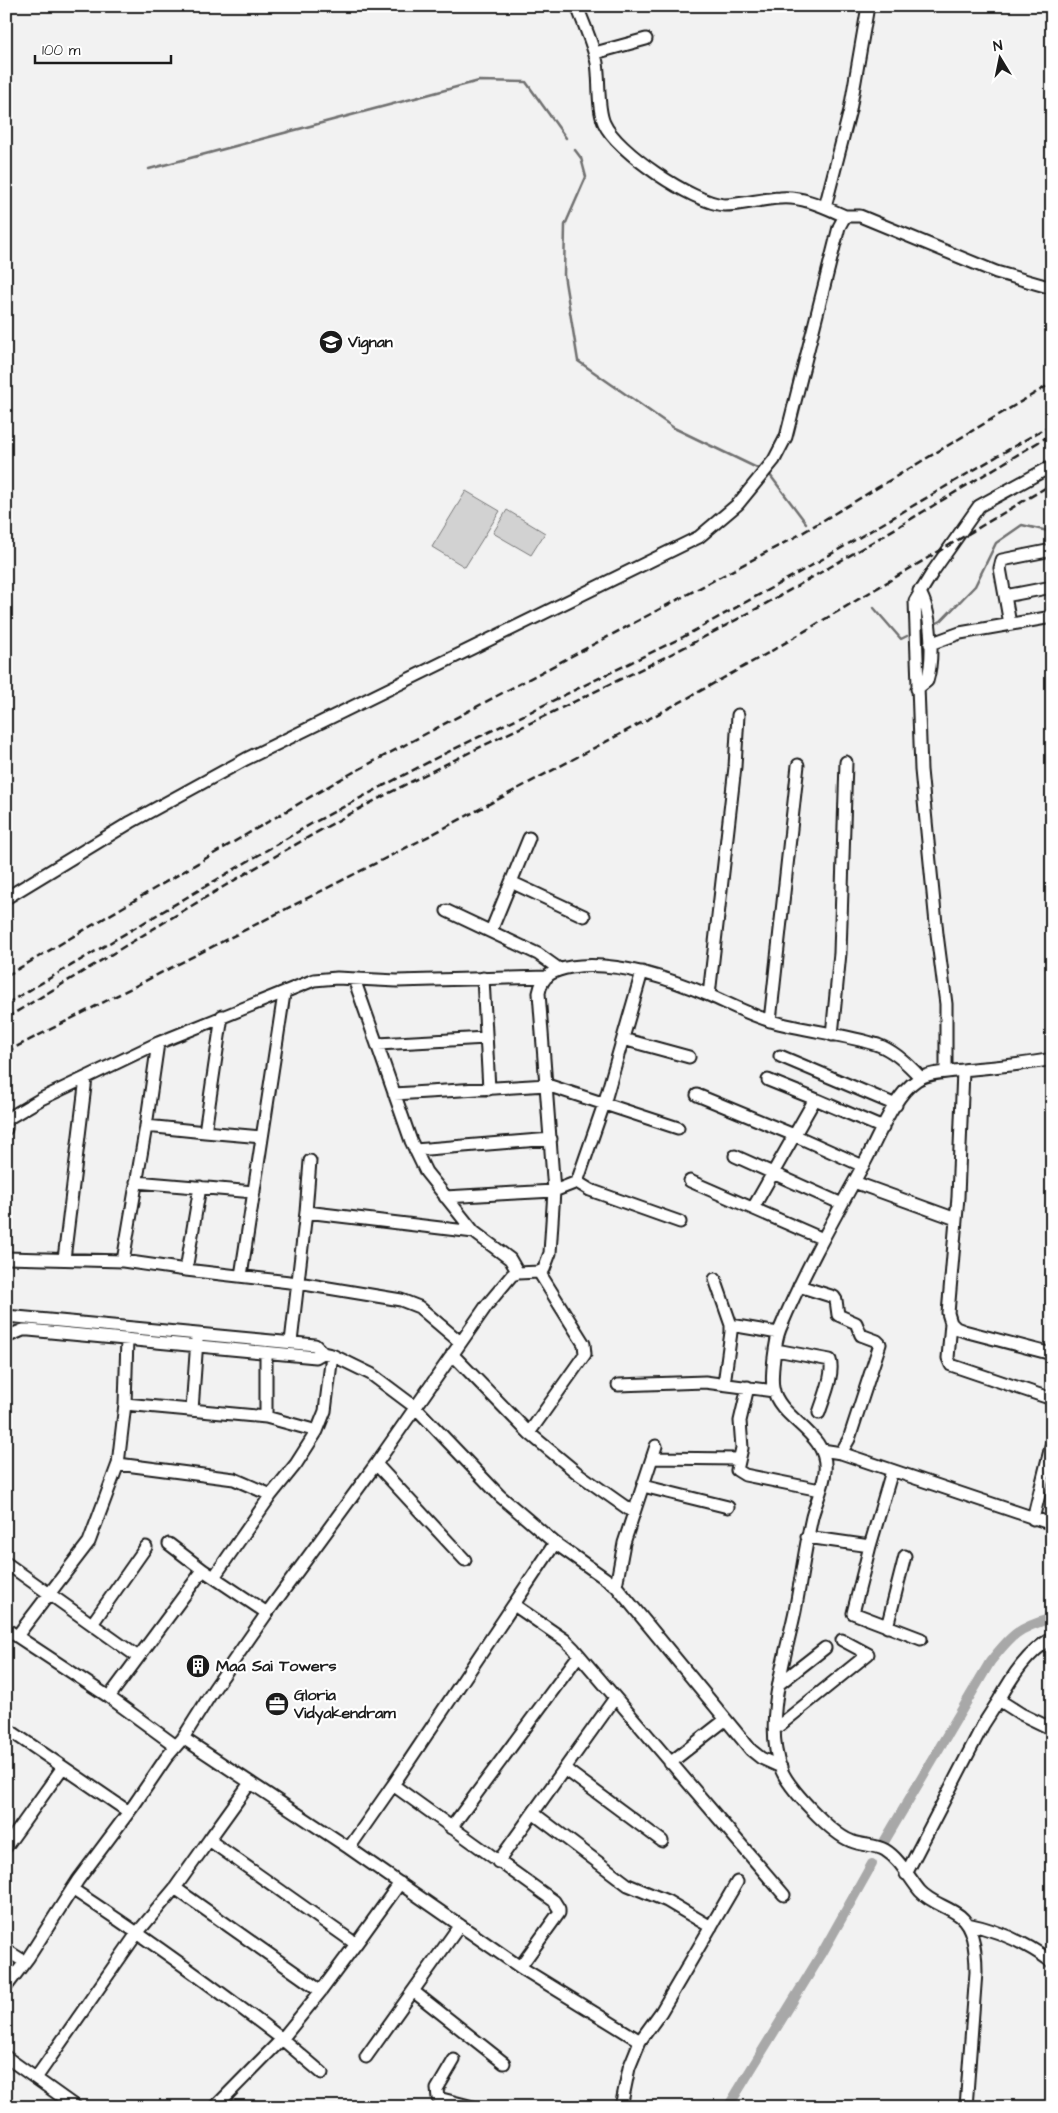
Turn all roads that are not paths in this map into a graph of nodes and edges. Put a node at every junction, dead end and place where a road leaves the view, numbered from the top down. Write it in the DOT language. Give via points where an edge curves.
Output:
graph roads {
  1 [pos="577,6"];
  2 [pos="868,6"];
  3 [pos="646,38"];
  4 [pos="595,52"];
  5 [pos="825,207"];
  6 [pos="845,216"];
  7 [pos="1052,288"];
  8 [pos="1052,466"];
  9 [pos="1052,550"];
  10 [pos="1052,587"];
  11 [pos="919,591"];
  12 [pos="1005,596"];
  13 [pos="1052,617"];
  14 [pos="1010,624"];
  15 [pos="930,644"];
  16 [pos="917,689"];
  17 [pos="738,715"];
  18 [pos="846,762"];
  19 [pos="798,765"];
  20 [pos="530,838"];
  21 [pos="511,882"];
  22 [pos="6,898"];
  23 [pos="448,911"];
  24 [pos="584,916"];
  25 [pos="491,931"];
  26 [pos="559,969"];
  27 [pos="642,972"];
  28 [pos="547,977"];
  29 [pos="483,978"];
  30 [pos="354,979"];
  31 [pos="284,994"];
  32 [pos="709,996"];
  33 [pos="222,1016"];
  34 [pos="770,1021"];
  35 [pos="832,1035"];
  36 [pos="486,1038"];
  37 [pos="624,1039"];
  38 [pos="158,1043"];
  39 [pos="378,1044"];
  40 [pos="780,1056"];
  41 [pos="689,1057"];
  42 [pos="1052,1059"];
  43 [pos="963,1070"];
  44 [pos="946,1072"];
  45 [pos="920,1077"];
  46 [pos="86,1078"];
  47 [pos="768,1080"];
  48 [pos="547,1085"];
  49 [pos="489,1089"];
  50 [pos="394,1094"];
  51 [pos="697,1095"];
  52 [pos="815,1099"];
  53 [pos="604,1104"];
  54 [pos="896,1105"];
  55 [pos="7,1122"];
  56 [pos="146,1126"];
  57 [pos="678,1128"];
  58 [pos="883,1128"];
  59 [pos="205,1132"];
  60 [pos="794,1135"];
  61 [pos="262,1137"];
  62 [pos="551,1139"];
  63 [pos="415,1150"];
  64 [pos="735,1156"];
  65 [pos="310,1161"];
  66 [pos="863,1166"];
  67 [pos="772,1173"];
  68 [pos="690,1181"];
  69 [pos="136,1182"];
  70 [pos="577,1182"];
  71 [pos="854,1182"];
  72 [pos="200,1187"];
  73 [pos="554,1191"];
  74 [pos="254,1192"];
  75 [pos="445,1197"];
  76 [pos="842,1204"];
  77 [pos="753,1208"];
  78 [pos="306,1212"];
  79 [pos="956,1219"];
  80 [pos="680,1222"];
  81 [pos="474,1232"];
  82 [pos="824,1239"];
  83 [pos="6,1258"];
  84 [pos="64,1260"];
  85 [pos="122,1261"];
  86 [pos="186,1270"];
  87 [pos="539,1272"];
  88 [pos="518,1273"];
  89 [pos="241,1276"];
  90 [pos="715,1279"];
  91 [pos="298,1283"];
  92 [pos="799,1286"];
  93 [pos="6,1316"];
  94 [pos="951,1323"];
  95 [pos="731,1325"];
  96 [pos="778,1333"];
  97 [pos="198,1334"];
  98 [pos="6,1337"];
  99 [pos="127,1340"];
  100 [pos="291,1342"];
  101 [pos="460,1342"];
  102 [pos="196,1347"];
  103 [pos="776,1350"];
  104 [pos="266,1352"];
  105 [pos="328,1354"];
  106 [pos="452,1354"];
  107 [pos="1052,1354"];
  108 [pos="724,1384"];
  109 [pos="618,1385"];
  110 [pos="748,1387"];
  111 [pos="774,1391"];
  112 [pos="1052,1399"];
  113 [pos="124,1404"];
  114 [pos="415,1407"];
  115 [pos="192,1410"];
  116 [pos="819,1413"];
  117 [pos="266,1417"];
  118 [pos="317,1431"];
  119 [pos="530,1433"];
  120 [pos="1052,1442"];
  121 [pos="656,1446"];
  122 [pos="822,1450"];
  123 [pos="841,1453"];
  124 [pos="653,1458"];
  125 [pos="739,1459"];
  126 [pos="118,1464"];
  127 [pos="376,1464"];
  128 [pos="892,1471"];
  129 [pos="643,1486"];
  130 [pos="1046,1488"];
  131 [pos="820,1490"];
  132 [pos="271,1496"];
  133 [pos="728,1506"];
  134 [pos="634,1513"];
  135 [pos="1032,1519"];
  136 [pos="1052,1524"];
  137 [pos="807,1537"];
  138 [pos="555,1543"];
  139 [pos="169,1544"];
  140 [pos="870,1546"];
  141 [pos="146,1547"];
  142 [pos="905,1556"];
  143 [pos="465,1560"];
  144 [pos="6,1562"];
  145 [pos="203,1570"];
  146 [pos="214,1577"];
  147 [pos="616,1586"];
  148 [pos="48,1593"];
  149 [pos="514,1605"];
  150 [pos="267,1613"];
  151 [pos="92,1624"];
  152 [pos="887,1627"];
  153 [pos="6,1629"];
  154 [pos="17,1636"];
  155 [pos="1052,1638"];
  156 [pos="842,1640"];
  157 [pos="920,1640"];
  158 [pos="825,1648"];
  159 [pos="579,1655"];
  160 [pos="138,1657"];
  161 [pos="779,1684"];
  162 [pos="109,1697"];
  163 [pos="615,1698"];
  164 [pos="999,1700"];
  165 [pos="725,1720"];
  166 [pos="6,1728"];
  167 [pos="775,1729"];
  168 [pos="1052,1729"];
  169 [pos="179,1742"];
  170 [pos="670,1763"];
  171 [pos="64,1767"];
  172 [pos="780,1767"];
  173 [pos="565,1768"];
  174 [pos="250,1783"];
  175 [pos="393,1785"];
  176 [pos="129,1812"];
  177 [pos="533,1813"];
  178 [pos="451,1828"];
  179 [pos="209,1840"];
  180 [pos="662,1841"];
  181 [pos="6,1847"];
  182 [pos="349,1848"];
  183 [pos="498,1862"];
  184 [pos="906,1874"];
  185 [pos="737,1882"];
  186 [pos="400,1883"];
  187 [pos="175,1888"];
  188 [pos="72,1889"];
  189 [pos="784,1894"];
  190 [pos="967,1924"];
  191 [pos="460,1925"];
  192 [pos="711,1928"];
  193 [pos="138,1932"];
  194 [pos="356,1944"];
  195 [pos="6,1950"];
  196 [pos="25,1962"];
  197 [pos="1052,1962"];
  198 [pos="520,1967"];
  199 [pos="6,1988"];
  200 [pos="321,1991"];
  201 [pos="413,1991"];
  202 [pos="282,2039"];
  203 [pos="640,2041"];
  204 [pos="6,2057"];
  205 [pos="366,2057"];
  206 [pos="454,2060"];
  207 [pos="504,2063"];
  208 [pos="322,2074"];
  209 [pos="36,2078"];
  210 [pos="76,2107"];
  211 [pos="215,2107"];
  212 [pos="473,2107"];
  213 [pos="621,2107"];
  214 [pos="966,2107"];
  1 -- 4 [label="street"];
  2 -- 5 [label="street" via="850,110"];
  3 -- 4 [label="street"];
  4 -- 5 [label="street" via="601,116 605,126 616,139 676,187 694,197 719,204 792,198"];
  5 -- 6 [label="street"];
  6 -- 7 [label="street" via="860,216 996,272"];
  6 -- 22 [label="street" via="839,227 786,437 774,460 738,504 714,526 652,560 230,767 131,822"];
  8 -- 11 [label="street" via="979,506"];
  9 -- 12 [label="street" via="1002,560 1000,568"];
  10 -- 12 [label="street"];
  11 -- 15 [label="street" via="926,604"];
  11 -- 16 [label="street" via="914,612"];
  12 -- 14 [label="street"];
  13 -- 14 [label="street"];
  14 -- 15 [label="street" via="960,633"];
  15 -- 16 [label="street" via="927,681"];
  16 -- 44 [label="street" via="921,770 946,1004"];
  17 -- 32 [label="street"];
  18 -- 35 [label="street" via="840,943"];
  19 -- 34 [label="street"];
  20 -- 21 [label="street"];
  21 -- 24 [label="street"];
  21 -- 25 [label="street"];
  23 -- 25 [label="street"];
  25 -- 26 [label="street" via="538,954"];
  26 -- 27 [label="street" via="604,965"];
  26 -- 28 [label="street"];
  27 -- 32 [label="street"];
  27 -- 37 [label="street"];
  28 -- 29 [label="street"];
  28 -- 48 [label="street" via="541,983 539,993"];
  29 -- 30 [label="street"];
  29 -- 36 [label="street"];
  30 -- 31 [label="street" via="314,980"];
  30 -- 39 [label="street"];
  31 -- 33 [label="street"];
  31 -- 61 [label="street"];
  32 -- 34 [label="street"];
  33 -- 38 [label="street"];
  33 -- 59 [label="street"];
  34 -- 35 [label="street"];
  35 -- 45 [label="street" via="879,1046 909,1065"];
  36 -- 39 [label="street"];
  36 -- 49 [label="street"];
  37 -- 41 [label="street"];
  37 -- 53 [label="street"];
  38 -- 46 [label="street"];
  38 -- 56 [label="street"];
  39 -- 50 [label="street"];
  40 -- 54 [label="street"];
  42 -- 43 [label="street"];
  43 -- 44 [label="street"];
  43 -- 79 [label="street"];
  44 -- 45 [label="street"];
  45 -- 54 [label="street" via="907,1088"];
  46 -- 55 [label="street"];
  46 -- 84 [label="street"];
  47 -- 52 [label="street"];
  48 -- 49 [label="street"];
  48 -- 53 [label="street"];
  48 -- 62 [label="street"];
  49 -- 50 [label="street"];
  50 -- 63 [label="street"];
  51 -- 60 [label="street"];
  52 -- 58 [label="street"];
  52 -- 60 [label="street"];
  53 -- 57 [label="street"];
  53 -- 70 [label="street"];
  54 -- 58 [label="street"];
  56 -- 59 [label="street"];
  56 -- 69 [label="street"];
  58 -- 66 [label="street"];
  59 -- 61 [label="street"];
  60 -- 66 [label="street"];
  60 -- 67 [label="street"];
  61 -- 74 [label="street"];
  62 -- 63 [label="street"];
  62 -- 73 [label="street"];
  63 -- 75 [label="street" via="426,1172"];
  64 -- 67 [label="street"];
  65 -- 78 [label="street"];
  66 -- 71 [label="street"];
  67 -- 76 [label="street"];
  67 -- 77 [label="street"];
  68 -- 77 [label="street"];
  69 -- 72 [label="street"];
  69 -- 85 [label="street"];
  70 -- 73 [label="street"];
  70 -- 80 [label="street" via="590,1190"];
  71 -- 76 [label="street"];
  71 -- 79 [label="street"];
  72 -- 74 [label="street"];
  72 -- 86 [label="street"];
  73 -- 75 [label="street"];
  73 -- 87 [label="street" via="550,1254 544,1269"];
  74 -- 89 [label="street"];
  75 -- 81 [label="street"];
  76 -- 82 [label="street"];
  77 -- 82 [label="street"];
  78 -- 81 [label="street"];
  78 -- 91 [label="street"];
  79 -- 94 [label="street" via="948,1312"];
  81 -- 88 [label="street" via="510,1258"];
  82 -- 92 [label="street"];
  83 -- 84 [label="street"];
  84 -- 85 [label="street"];
  85 -- 86 [label="street"];
  86 -- 89 [label="street"];
  87 -- 88 [label="street"];
  87 -- 119 [label="street" via="584,1344 585,1354"];
  88 -- 101 [label="street" via="507,1279"];
  89 -- 91 [label="street"];
  90 -- 95 [label="street"];
  91 -- 100 [label="street"];
  91 -- 101 [label="street" via="411,1303"];
  92 -- 96 [label="street"];
  92 -- 123 [label="street" via="834,1297 838,1315 856,1323 861,1334 880,1344 849,1439"];
  93 -- 97 [label="street"];
  94 -- 107 [label="street" via="964,1331"];
  94 -- 112 [label="street" via="948,1358 952,1365"];
  95 -- 96 [label="street"];
  95 -- 108 [label="street"];
  96 -- 103 [label="street"];
  97 -- 100 [label="street"];
  97 -- 102 [label="street"];
  98 -- 99 [label="street" via="29,1330"];
  99 -- 102 [label="street"];
  99 -- 113 [label="street"];
  100 -- 105 [label="street" via="316,1345"];
  101 -- 106 [label="street"];
  102 -- 104 [label="street"];
  102 -- 115 [label="street"];
  103 -- 111 [label="street"];
  103 -- 116 [label="street" via="830,1360 827,1388"];
  104 -- 105 [label="street" via="316,1357"];
  104 -- 117 [label="street"];
  105 -- 114 [label="street" via="371,1374"];
  105 -- 118 [label="street" via="325,1411"];
  106 -- 114 [label="street"];
  106 -- 119 [label="street"];
  108 -- 109 [label="street"];
  108 -- 110 [label="street"];
  110 -- 111 [label="street"];
  110 -- 125 [label="street" via="740,1421 742,1448"];
  111 -- 122 [label="street"];
  113 -- 115 [label="street"];
  113 -- 126 [label="street"];
  114 -- 127 [label="street"];
  114 -- 138 [label="street" via="500,1496"];
  115 -- 117 [label="street"];
  117 -- 118 [label="street"];
  118 -- 132 [label="street"];
  119 -- 134 [label="street" via="576,1472"];
  120 -- 130 [label="street"];
  121 -- 124 [label="street"];
  122 -- 123 [label="street"];
  122 -- 131 [label="street" via="825,1471"];
  123 -- 128 [label="street"];
  124 -- 125 [label="street"];
  124 -- 129 [label="street"];
  125 -- 131 [label="street" via="737,1470 745,1475"];
  126 -- 132 [label="street" via="234,1479"];
  126 -- 148 [label="street" via="89,1542"];
  127 -- 143 [label="street"];
  127 -- 150 [label="street"];
  128 -- 135 [label="street"];
  128 -- 140 [label="street"];
  129 -- 133 [label="street"];
  129 -- 134 [label="street"];
  130 -- 135 [label="street"];
  131 -- 137 [label="street"];
  132 -- 146 [label="street"];
  134 -- 147 [label="street" via="624,1543"];
  135 -- 136 [label="street"];
  137 -- 140 [label="street"];
  137 -- 161 [label="street"];
  138 -- 147 [label="street"];
  138 -- 149 [label="street"];
  139 -- 145 [label="street"];
  140 -- 152 [label="street" via="853,1613"];
  141 -- 151 [label="street"];
  142 -- 152 [label="street"];
  144 -- 148 [label="street"];
  145 -- 146 [label="street"];
  145 -- 160 [label="street"];
  146 -- 150 [label="street"];
  147 -- 165 [label="street"];
  148 -- 151 [label="street"];
  148 -- 154 [label="street"];
  149 -- 159 [label="street" via="565,1640"];
  149 -- 175 [label="street"];
  150 -- 169 [label="street"];
  151 -- 160 [label="street"];
  152 -- 157 [label="street"];
  153 -- 154 [label="street"];
  154 -- 162 [label="street"];
  155 -- 164 [label="street" via="1032,1652 1017,1669"];
  156 -- 167 [label="street" via="868,1654"];
  158 -- 161 [label="street"];
  159 -- 163 [label="street"];
  159 -- 178 [label="street"];
  160 -- 162 [label="street"];
  161 -- 167 [label="street"];
  162 -- 169 [label="street"];
  163 -- 170 [label="street"];
  163 -- 173 [label="street"];
  164 -- 168 [label="street"];
  164 -- 184 [label="street"];
  165 -- 170 [label="street"];
  165 -- 172 [label="street" via="751,1750"];
  166 -- 171 [label="street"];
  167 -- 172 [label="street"];
  169 -- 174 [label="street"];
  169 -- 176 [label="street"];
  170 -- 189 [label="street"];
  171 -- 176 [label="street"];
  171 -- 181 [label="street"];
  172 -- 184 [label="street" via="797,1792 842,1836 886,1851"];
  173 -- 177 [label="street"];
  173 -- 180 [label="street"];
  174 -- 179 [label="street"];
  174 -- 182 [label="street"];
  175 -- 178 [label="street"];
  175 -- 182 [label="street"];
  176 -- 188 [label="street"];
  177 -- 183 [label="street"];
  177 -- 192 [label="street" via="628,1885 667,1901"];
  178 -- 183 [label="street"];
  179 -- 187 [label="street"];
  179 -- 194 [label="street"];
  182 -- 186 [label="street"];
  183 -- 198 [label="street" via="554,1901 559,1908 559,1913"];
  184 -- 190 [label="street" via="922,1893 960,1916"];
  185 -- 192 [label="street"];
  186 -- 191 [label="street"];
  186 -- 194 [label="street"];
  187 -- 193 [label="street"];
  187 -- 200 [label="street"];
  188 -- 193 [label="street"];
  188 -- 196 [label="street"];
  190 -- 197 [label="street" via="996,1931 1032,1948"];
  190 -- 214 [label="street" via="976,1972"];
  191 -- 198 [label="street"];
  191 -- 201 [label="street"];
  192 -- 203 [label="street"];
  193 -- 202 [label="street"];
  193 -- 209 [label="street"];
  194 -- 200 [label="street"];
  195 -- 196 [label="street"];
  196 -- 199 [label="street"];
  198 -- 203 [label="street"];
  200 -- 202 [label="street"];
  201 -- 205 [label="street"];
  201 -- 207 [label="street"];
  202 -- 208 [label="street"];
  202 -- 211 [label="street"];
  203 -- 213 [label="street" via="629,2068"];
  204 -- 209 [label="street"];
  206 -- 212 [label="street" via="437,2089 438,2098"];
  209 -- 210 [label="street"];
}
